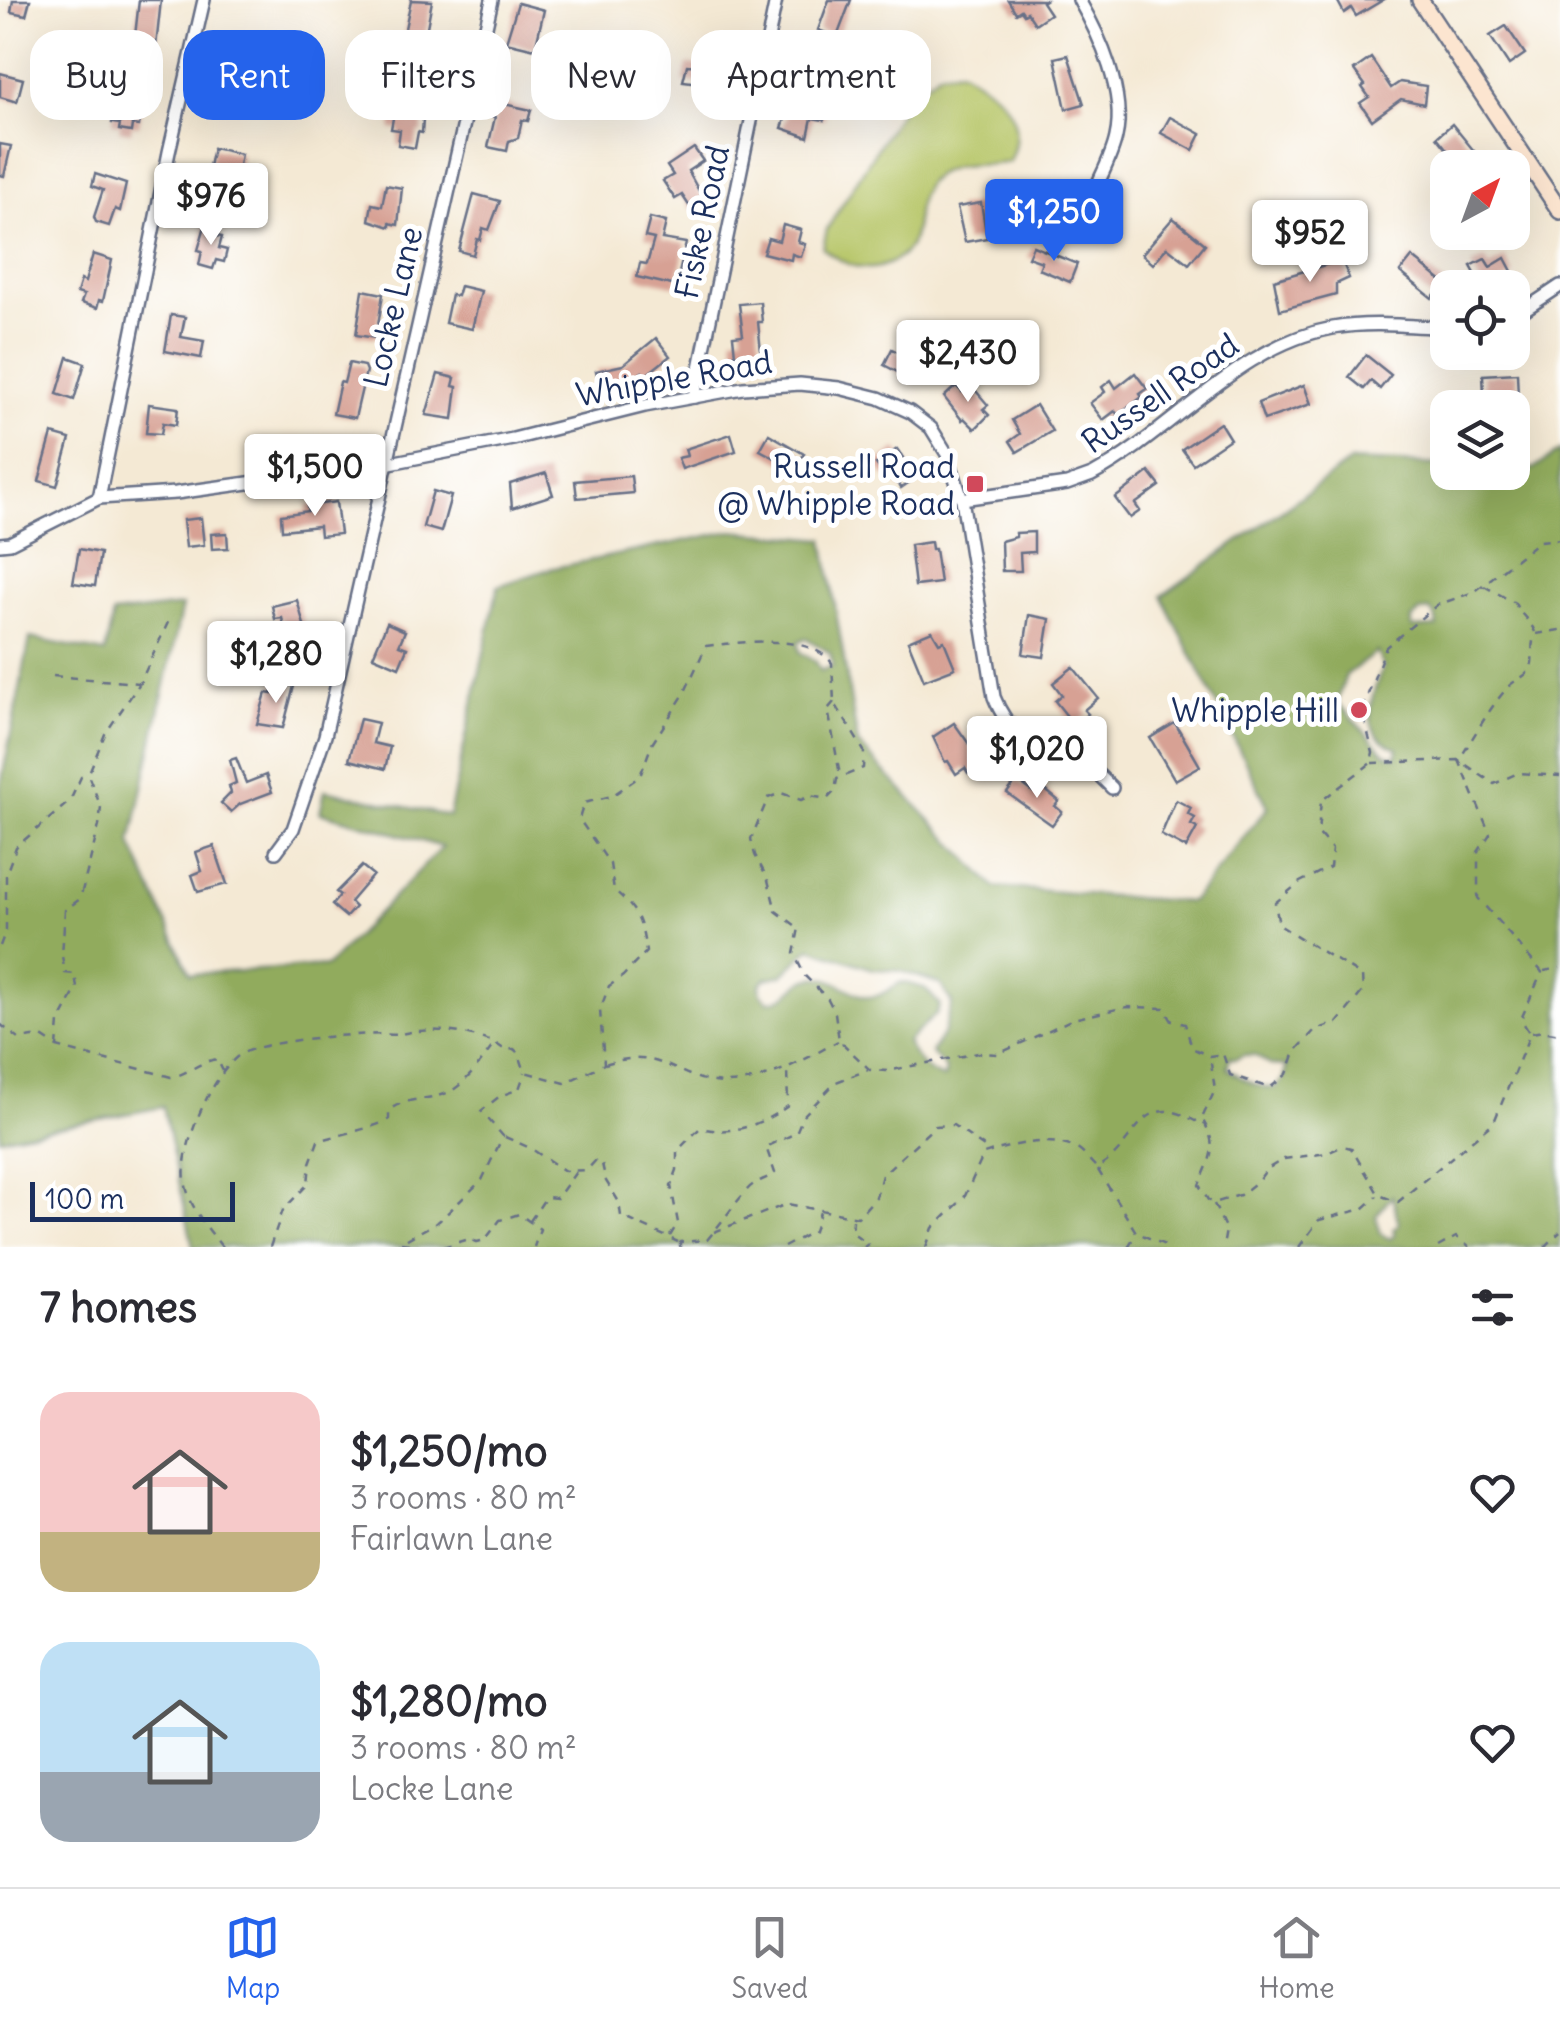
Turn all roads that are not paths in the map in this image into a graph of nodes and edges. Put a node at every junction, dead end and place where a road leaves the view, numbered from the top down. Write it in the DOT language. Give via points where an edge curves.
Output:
graph roads {
  1 [pos="204,0"];
  2 [pos="492,0"];
  3 [pos="776,0"];
  4 [pos="1079,0"];
  5 [pos="1420,0"];
  6 [pos="1092,197"];
  7 [pos="1560,211"];
  8 [pos="1560,286"];
  9 [pos="1530,306"];
  10 [pos="1430,328"];
  11 [pos="694,397"];
  12 [pos="385,464"];
  13 [pos="99,498"];
  14 [pos="962,499"];
  15 [pos="0,544"];
  16 [pos="1112,788"];
  17 [pos="276,852"];
  1 -- 13 [label="street"];
  2 -- 12 [label="street, Locke Lane"];
  3 -- 11 [label="street, Fiske Road"];
  4 -- 6 [label="street" via="1101,40 1118,113 1116,139"];
  5 -- 7 [label="street"];
  8 -- 9 [label="street"];
  10 -- 14 [label="street, Russell Road" via="1348,326 1294,338 1092,475"];
  11 -- 12 [label="street, Whipple Road"];
  11 -- 14 [label="street, Whipple Road" via="800,384 890,402 935,434"];
  12 -- 13 [label="street, Whipple Road"];
  12 -- 17 [label="street, Locke Lane" via="325,736 293,829"];
  13 -- 15 [label="street, Whipple Road"];
  14 -- 16 [label="street, Whipple Road" via="999,708 1022,737 1082,762"];
}
